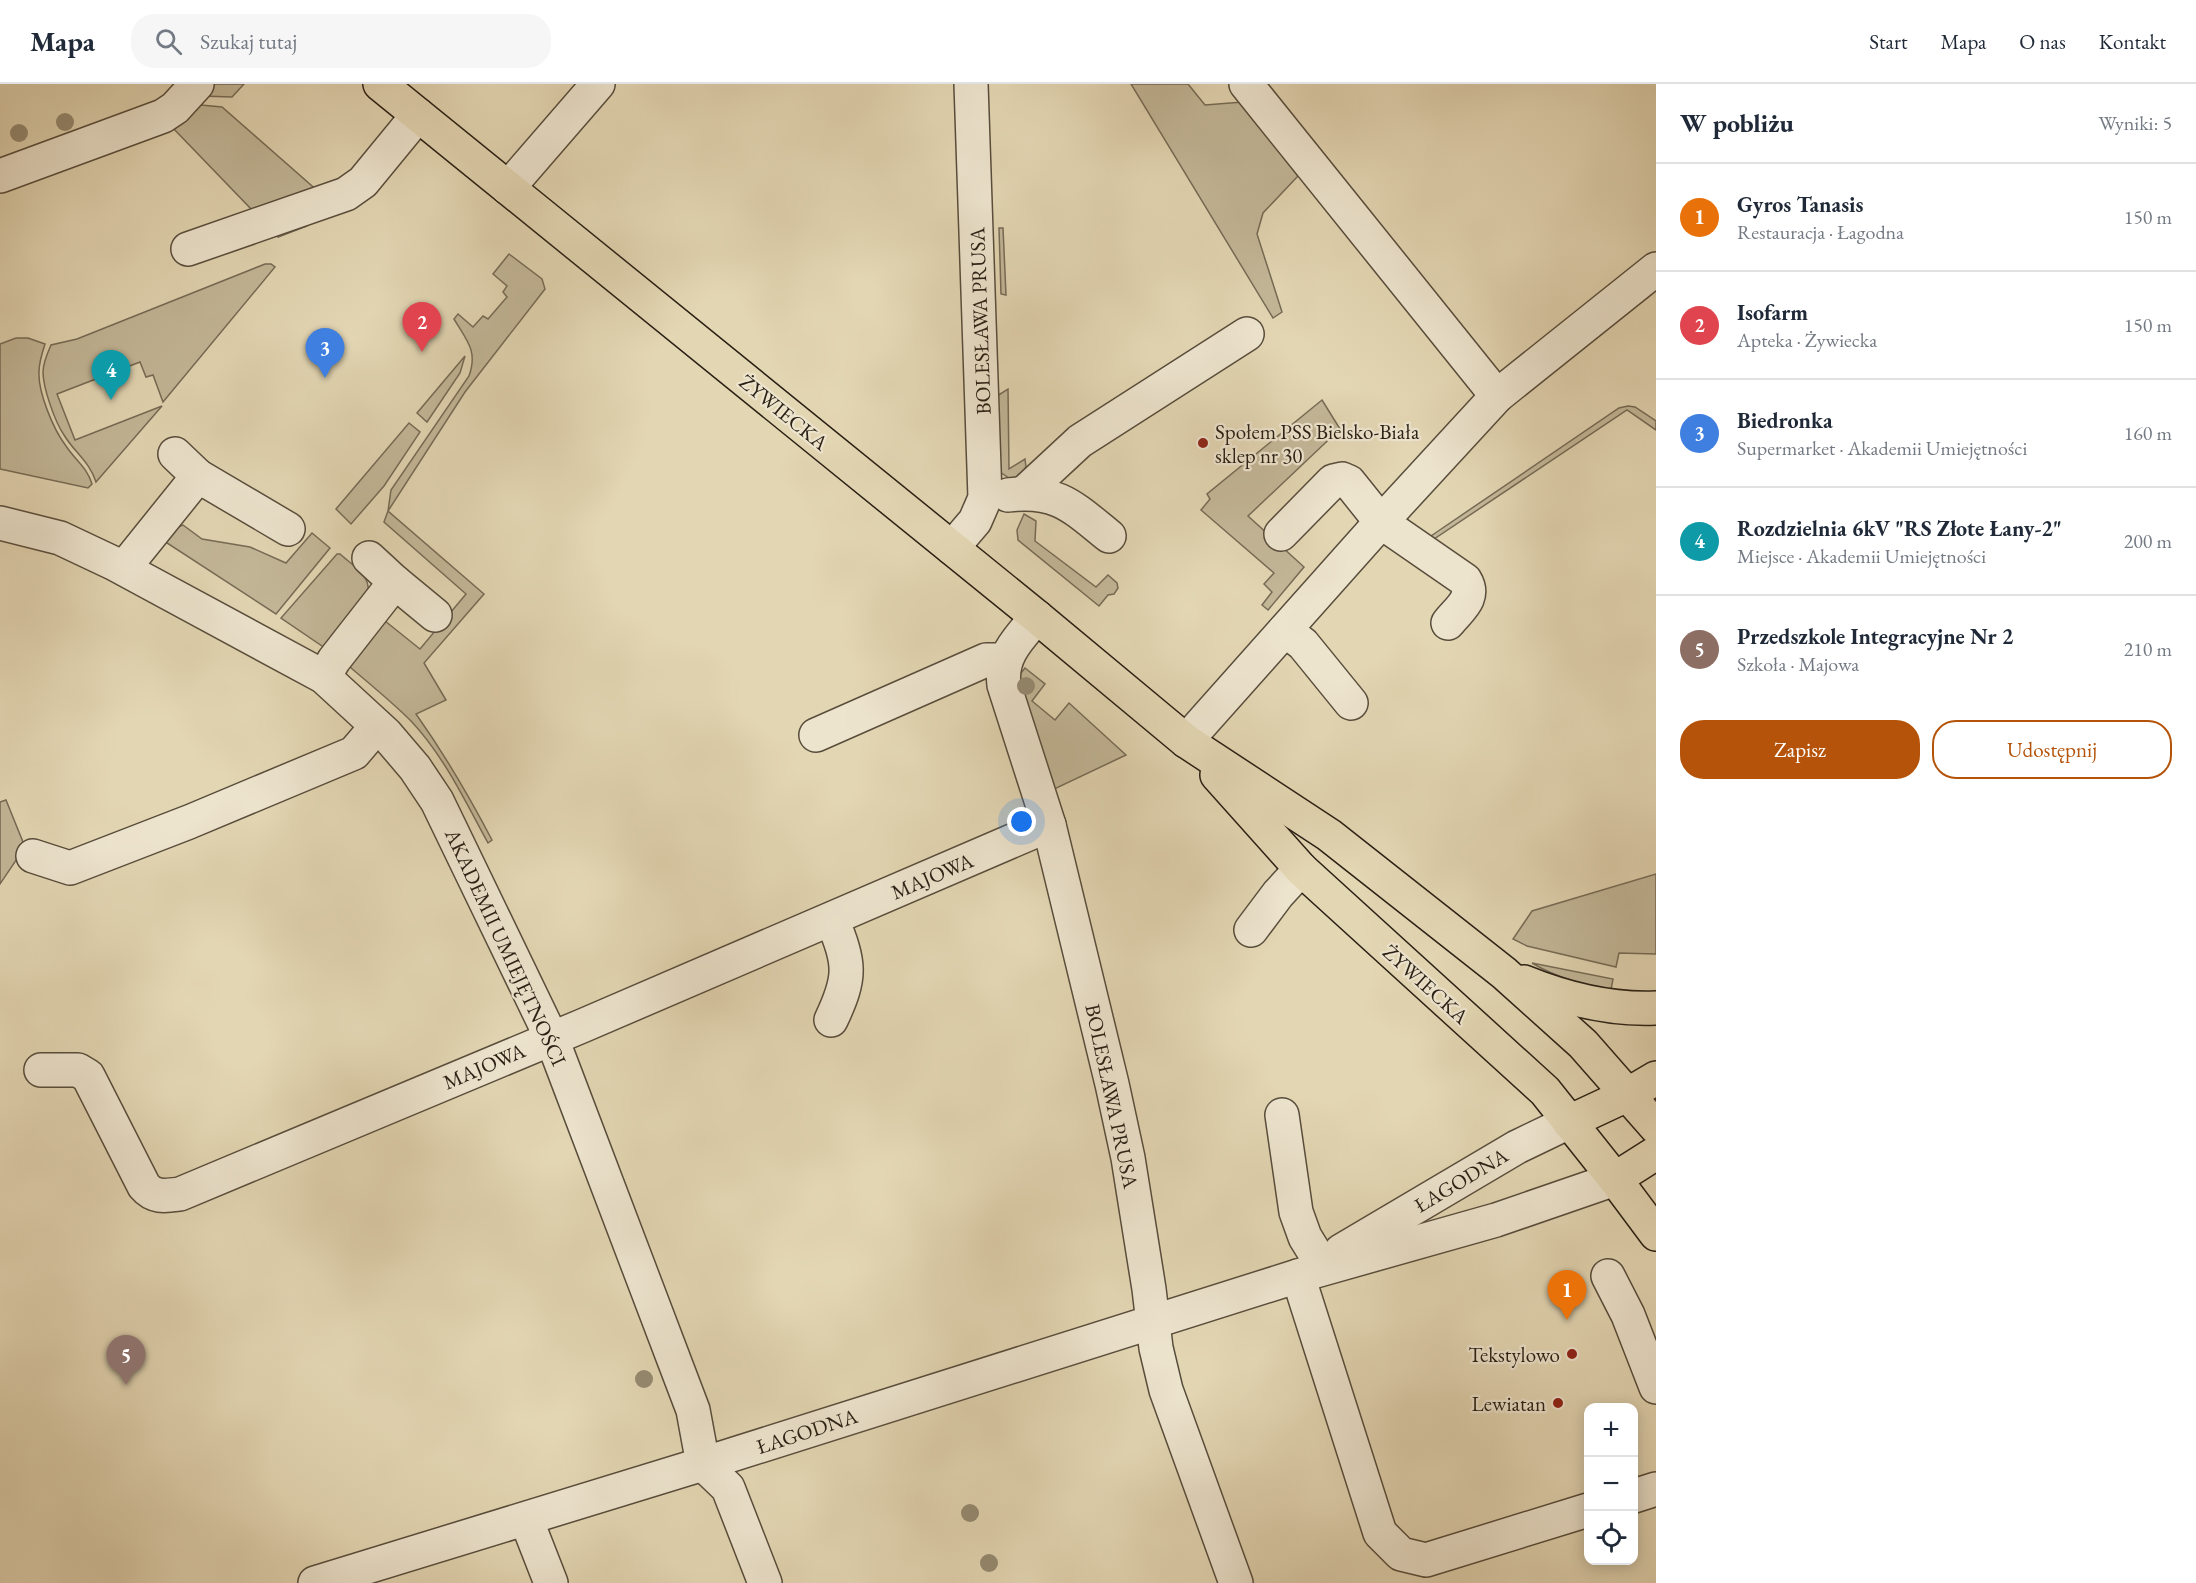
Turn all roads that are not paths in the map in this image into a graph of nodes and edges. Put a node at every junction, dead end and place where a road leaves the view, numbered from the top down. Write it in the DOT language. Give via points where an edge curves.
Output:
graph roads {
  1 [pos="197,84"];
  2 [pos="380,84"];
  3 [pos="598,84"];
  4 [pos="971,84"];
  5 [pos="1246,84"];
  6 [pos="418,115"];
  7 [pos="0,176"];
  8 [pos="508,188"];
  9 [pos="188,249"];
  10 [pos="1656,269"];
  11 [pos="1247,334"];
  12 [pos="1497,396"];
  13 [pos="1024,493"];
  14 [pos="985,498"];
  15 [pos="1387,515"];
  16 [pos="0,523"];
  17 [pos="288,529"];
  18 [pos="1281,534"];
  19 [pos="1109,536"];
  20 [pos="952,548"];
  21 [pos="369,558"];
  22 [pos="124,568"];
  23 [pos="396,582"];
  24 [pos="435,615"];
  25 [pos="1036,617"];
  26 [pos="1448,622"];
  27 [pos="1285,630"];
  28 [pos="1005,660"];
  29 [pos="324,676"];
  30 [pos="1351,703"];
  31 [pos="377,726"];
  32 [pos="816,735"];
  33 [pos="1186,741"];
  34 [pos="1049,825"];
  35 [pos="33,856"];
  36 [pos="1301,869"];
  37 [pos="832,919"];
  38 [pos="1251,930"];
  39 [pos="1504,974"];
  40 [pos="1656,1008"];
  41 [pos="831,1020"];
  42 [pos="552,1038"];
  43 [pos="41,1070"];
  44 [pos="1656,1078"];
  45 [pos="1629,1094"];
  46 [pos="1282,1115"];
  47 [pos="1569,1122"];
  48 [pos="1656,1127"];
  49 [pos="1656,1153"];
  50 [pos="1615,1179"];
  51 [pos="1656,1234"];
  52 [pos="1310,1269"];
  53 [pos="1608,1276"];
  54 [pos="1152,1321"];
  55 [pos="1656,1387"];
  56 [pos="703,1464"];
  57 [pos="1656,1490"];
  58 [pos="1638,1495"];
  59 [pos="1585,1511"];
  60 [pos="526,1519"];
  61 [pos="315,1583"];
  62 [pos="551,1583"];
  63 [pos="765,1583"];
  64 [pos="1236,1583"];
  1 -- 7 [label="street" via="163,117"];
  2 -- 6 [label="main road, ŻYWIECKA"];
  3 -- 8 [label="street"];
  4 -- 14 [label="street, BOLESŁAWA PRUSA"];
  5 -- 12 [label="street"];
  6 -- 8 [label="main road, ŻYWIECKA"];
  6 -- 9 [label="street" via="363,182 346,194"];
  8 -- 20 [label="main road, ŻYWIECKA"];
  10 -- 12 [label="street"];
  11 -- 13 [label="street" via="1080,441"];
  12 -- 15 [label="street"];
  13 -- 14 [label="street"];
  13 -- 19 [label="street" via="1051,496 1071,505"];
  14 -- 20 [label="street, BOLESŁAWA PRUSA" via="975,521"];
  15 -- 18 [label="street" via="1342,479 1333,481"];
  15 -- 26 [label="street" via="1470,588 1470,596"];
  15 -- 27 [label="street"];
  16 -- 22 [label="street, AKADEMII UMIEJĘTNOŚCI" via="60,538"];
  17 -- 22 [label="street" via="186,465"];
  20 -- 25 [label="main road, ŻYWIECKA"];
  21 -- 23 [label="street"];
  22 -- 29 [label="street, AKADEMII UMIEJĘTNOŚCI"];
  23 -- 24 [label="street"];
  23 -- 29 [label="street"];
  25 -- 28 [label="street"];
  25 -- 33 [label="main road, ŻYWIECKA"];
  27 -- 30 [label="street" via="1303,644"];
  27 -- 33 [label="street"];
  28 -- 32 [label="street" via="986,660"];
  28 -- 34 [label="street, BOLESŁAWA PRUSA" via="1004,685"];
  29 -- 31 [label="street, AKADEMII UMIEJĘTNOŚCI"];
  31 -- 35 [label="street" via="354,753 81,864 70,868"];
  31 -- 42 [label="street, AKADEMII UMIEJĘTNOŚCI" via="415,768 437,801"];
  33 -- 36 [label="main road, ŻYWIECKA"];
  33 -- 39 [label="main road, ŻYWIECKA" via="1329,835"];
  34 -- 37 [label="street, MAJOWA"];
  34 -- 54 [label="street, BOLESŁAWA PRUSA" via="1128,1158"];
  36 -- 38 [label="street"];
  36 -- 47 [label="main road, ŻYWIECKA" via="1538,1086"];
  37 -- 41 [label="street" via="845,950 847,974"];
  37 -- 42 [label="street, MAJOWA"];
  39 -- 40 [label="main road" via="1585,1001"];
  39 -- 45 [label="main road, ŻYWIECKA" via="1583,1044"];
  42 -- 43 [label="street, MAJOWA" via="180,1194 164,1196 150,1193 144,1186 88,1076 78,1070"];
  42 -- 56 [label="street, AKADEMII UMIEJĘTNOŚCI" via="693,1410"];
  44 -- 45 [label="main road, ŁAGODNA"];
  45 -- 47 [label="main road, ŁAGODNA"];
  45 -- 48 [label="main road, ŻYWIECKA"];
  46 -- 52 [label="street" via="1296,1212"];
  47 -- 50 [label="main road, ŻYWIECKA"];
  47 -- 52 [label="street, ŁAGODNA" via="1517,1148"];
  49 -- 50 [label="main road"];
  50 -- 51 [label="main road, ŻYWIECKA"];
  50 -- 52 [label="street, ŁAGODNA" via="1496,1220"];
  52 -- 54 [label="street, ŁAGODNA"];
  52 -- 59 [label="street" via="1380,1533 1401,1554 1426,1560"];
  53 -- 55 [label="street"];
  54 -- 56 [label="street, ŁAGODNA"];
  54 -- 64 [label="street, BOLESŁAWA PRUSA" via="1166,1390"];
  56 -- 60 [label="street, ŁAGODNA"];
  56 -- 63 [label="street" via="728,1488"];
  57 -- 58 [label="street"];
  60 -- 61 [label="street, ŁAGODNA"];
  60 -- 62 [label="street"];
}
